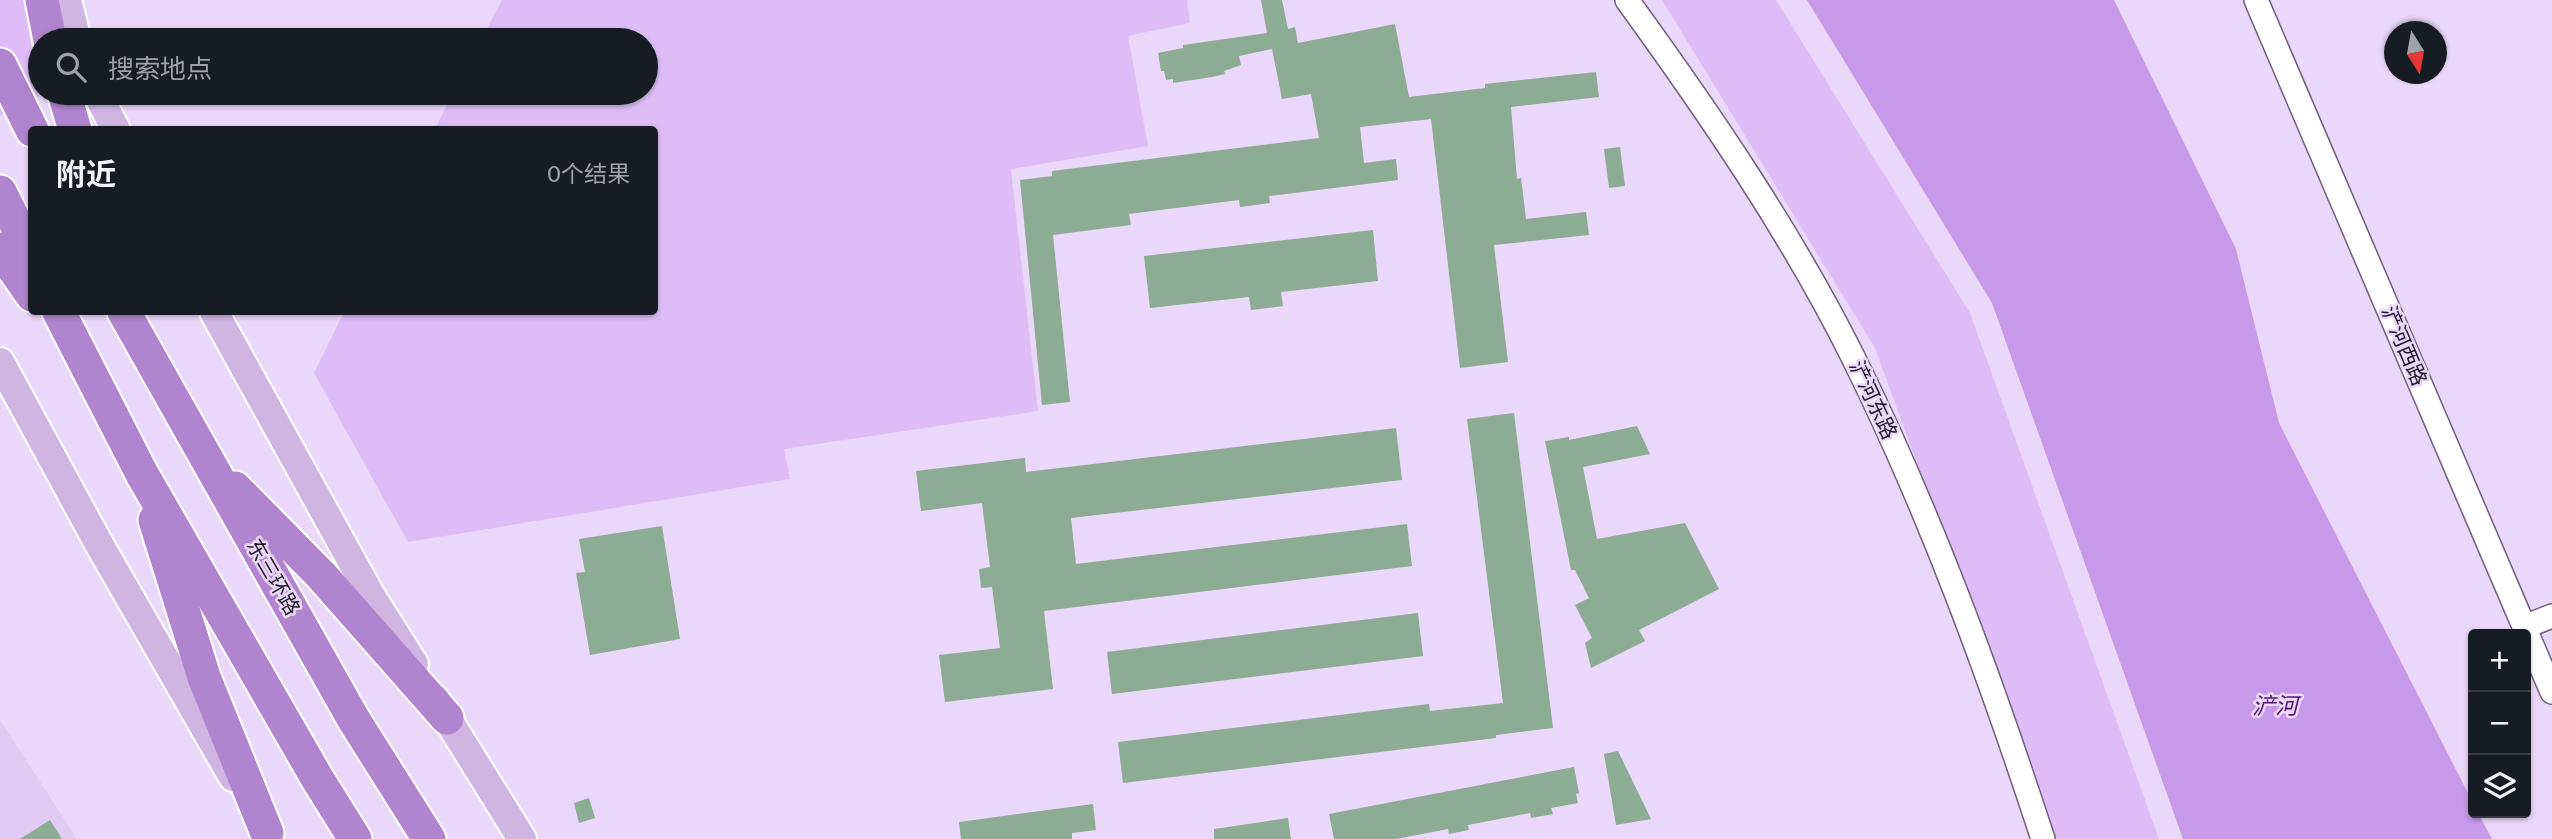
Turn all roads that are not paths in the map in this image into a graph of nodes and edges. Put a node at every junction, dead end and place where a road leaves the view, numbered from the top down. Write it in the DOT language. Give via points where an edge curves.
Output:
graph roads {
  1 [pos="42,0"];
  2 [pos="67,0"];
  3 [pos="1627,0"];
  4 [pos="2256,0"];
  5 [pos="48,28"];
  6 [pos="75,28"];
  7 [pos="6,76"];
  8 [pos="68,105"];
  9 [pos="103,105"];
  10 [pos="30,126"];
  11 [pos="74,126"];
  12 [pos="114,126"];
  13 [pos="0,192"];
  14 [pos="28,248"];
  15 [pos="0,249"];
  16 [pos="28,289"];
  17 [pos="45,315"];
  18 [pos="60,315"];
  19 [pos="126,315"];
  20 [pos="137,315"];
  21 [pos="216,315"];
  22 [pos="0,362"];
  23 [pos="156,367"];
  24 [pos="97,389"];
  25 [pos="212,465"];
  26 [pos="142,474"];
  27 [pos="2552,616"];
  28 [pos="2524,627"];
  29 [pos="2552,692"];
  30 [pos="447,718"];
  31 [pos="268,836"];
  32 [pos="355,839"];
  33 [pos="429,839"];
  34 [pos="522,839"];
  35 [pos="2043,839"];
  1 -- 5 [label="highway"];
  2 -- 6 [label="main road"];
  3 -- 35 [label="street, 浐河东路" via="1758,192 1852,356 1945,562"];
  4 -- 28 [label="street, 浐河西路"];
  7 -- 10 [label="highway"];
  8 -- 11 [label="highway"];
  9 -- 12 [label="main road"];
  13 -- 14 [label="highway"];
  15 -- 16 [label="highway"];
  17 -- 24 [label="highway"];
  18 -- 24 [label="highway"];
  19 -- 23 [label="highway, 东三环路"];
  20 -- 23 [label="highway"];
  21 -- 30 [label="main road" via="371,596"];
  22 -- 31 [label="main road" via="194,713"];
  23 -- 25 [label="highway, 东三环路"];
  24 -- 26 [label="highway"];
  25 -- 30 [label="highway" via="321,575"];
  25 -- 33 [label="highway, 东三环路" via="354,720"];
  26 -- 31 [label="highway" via="204,677"];
  26 -- 32 [label="highway"];
  27 -- 28 [label="street"];
  28 -- 29 [label="street, 浐河西路"];
  30 -- 34 [label="main road"];
}
